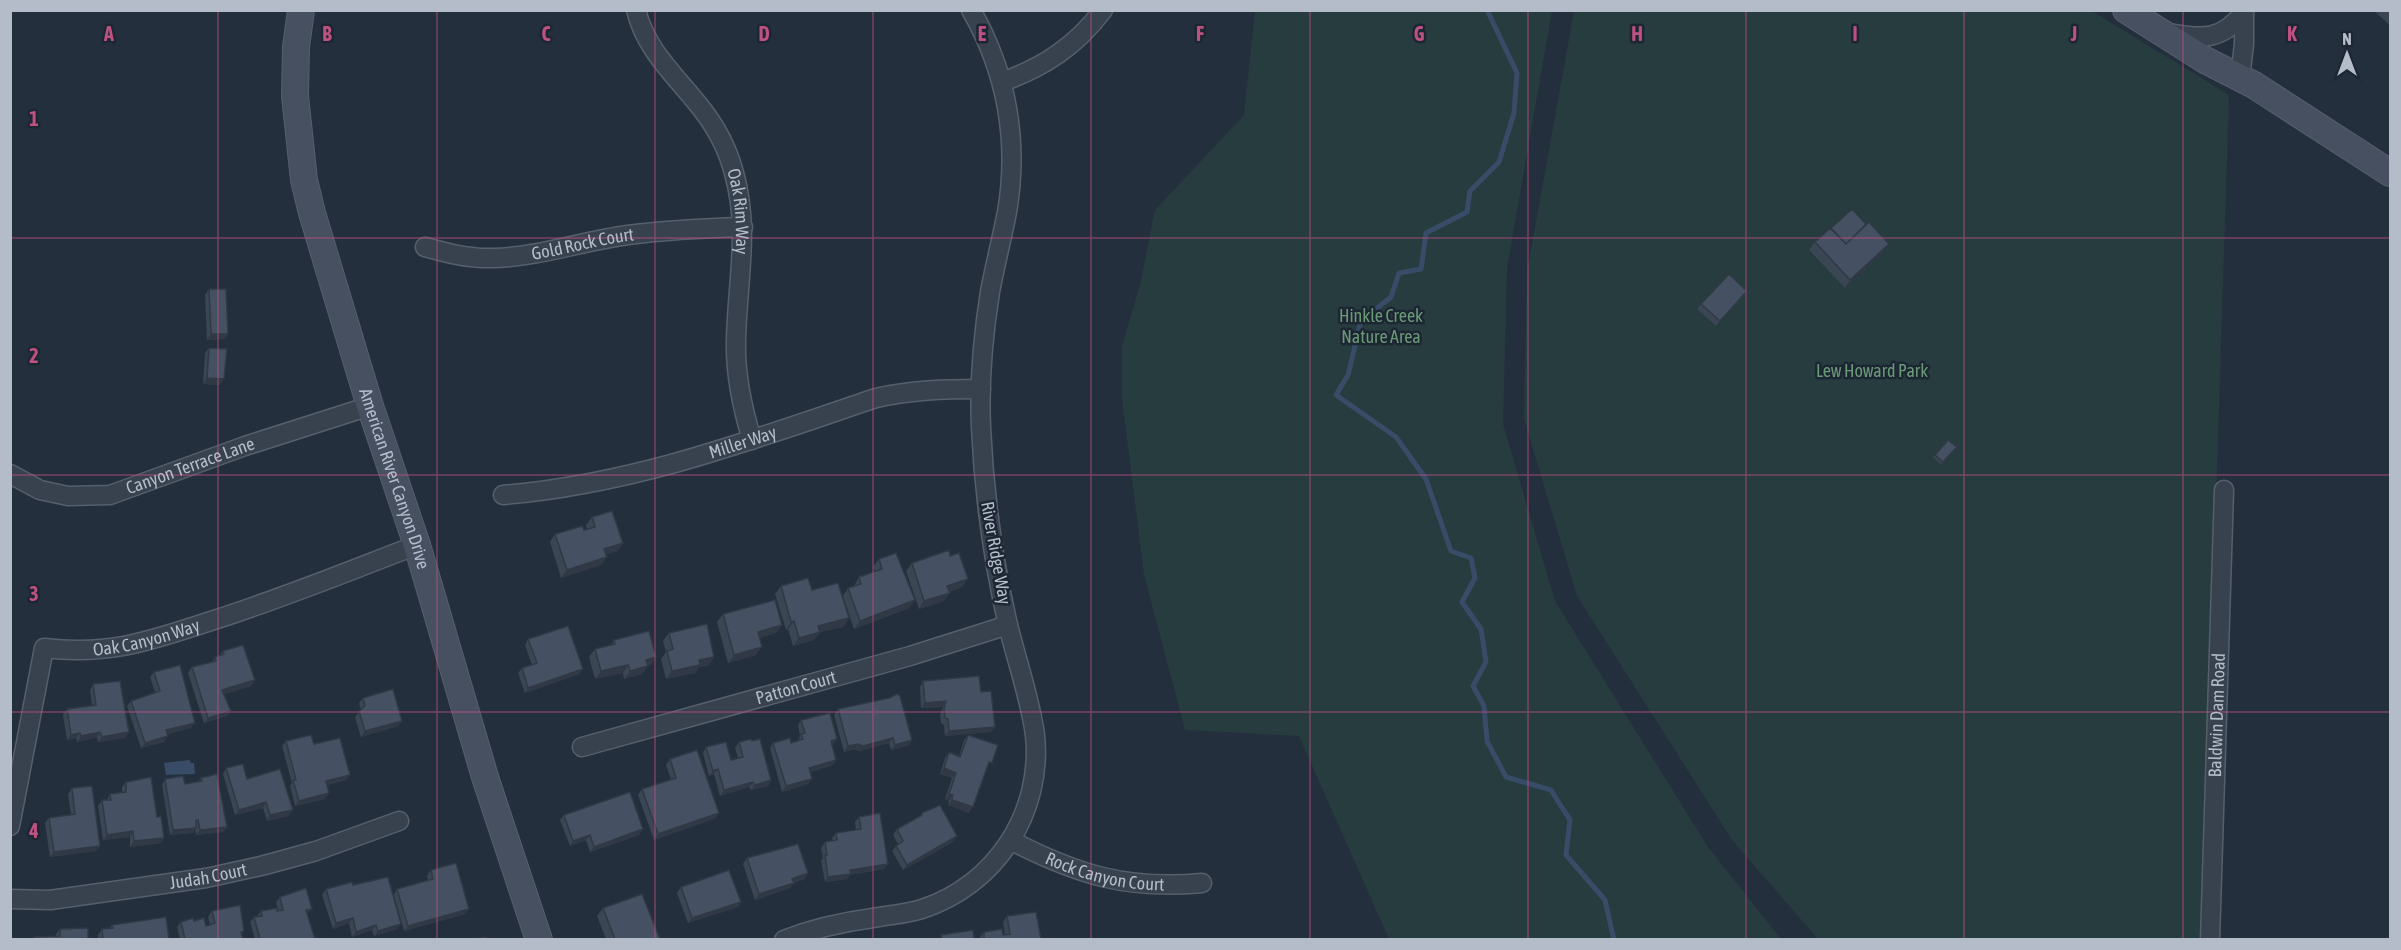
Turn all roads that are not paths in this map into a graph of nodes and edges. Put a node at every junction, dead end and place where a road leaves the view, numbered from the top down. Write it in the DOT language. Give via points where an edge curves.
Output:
graph roads {
  1 [pos="301,10"];
  2 [pos="636,10"];
  3 [pos="971,10"];
  4 [pos="1103,10"];
  5 [pos="2126,10"];
  6 [pos="2244,11"];
  7 [pos="2160,32"];
  8 [pos="2240,78"];
  9 [pos="1002,82"];
  10 [pos="2391,173"];
  11 [pos="743,227"];
  12 [pos="425,247"];
  13 [pos="981,389"];
  14 [pos="370,405"];
  15 [pos="752,440"];
  16 [pos="10,474"];
  17 [pos="2224,490"];
  18 [pos="503,495"];
  19 [pos="417,545"];
  20 [pos="1008,625"];
  21 [pos="582,747"];
  22 [pos="399,821"];
  23 [pos="10,826"];
  24 [pos="1012,841"];
  25 [pos="1202,883"];
  26 [pos="10,899"];
  27 [pos="539,939"];
  28 [pos="784,939"];
  29 [pos="2210,939"];
  1 -- 14 [label="main road, American River Canyon Drive" via="295,96 304,180"];
  2 -- 11 [label="street, Oak Rim Way" via="671,76 701,108 720,138 734,171"];
  3 -- 9 [label="street, River Ridge Way"];
  4 -- 9 [label="street" via="1073,44 1053,59"];
  5 -- 7 [label="main road"];
  6 -- 7 [label="street" via="2234,25 2212,36 2195,38"];
  6 -- 8 [label="street"];
  7 -- 8 [label="main road"];
  8 -- 10 [label="main road"];
  9 -- 13 [label="street, River Ridge Way" via="1010,122 1011,181 990,291"];
  11 -- 12 [label="street, Gold Rock Court" via="627,235 491,258"];
  11 -- 15 [label="street, Oak Rim Way" via="736,365 741,403"];
  13 -- 15 [label="street, Miller Way" via="926,389 876,398"];
  13 -- 20 [label="street, River Ridge Way" via="985,492"];
  14 -- 16 [label="street, Canyon Terrace Lane" via="110,495 68,496 40,490"];
  14 -- 19 [label="main road, American River Canyon Drive"];
  15 -- 18 [label="street, Miller Way" via="670,466 601,482"];
  17 -- 29 [label="street, Baldwin Dam Road"];
  19 -- 23 [label="street, Oak Canyon Way" via="267,603 145,642 102,651 44,648"];
  19 -- 27 [label="main road, American River Canyon Drive"];
  20 -- 21 [label="street, Patton Court"];
  20 -- 24 [label="street, River Ridge Way" via="1033,720 1037,753 1029,803"];
  22 -- 26 [label="street, Judah Court" via="315,851 206,878 50,900"];
  24 -- 25 [label="street, Rock Canyon Court" via="1052,861 1108,879 1138,884"];
  24 -- 28 [label="street, River Ridge Way" via="971,885 940,902 907,913 839,924"];
}
